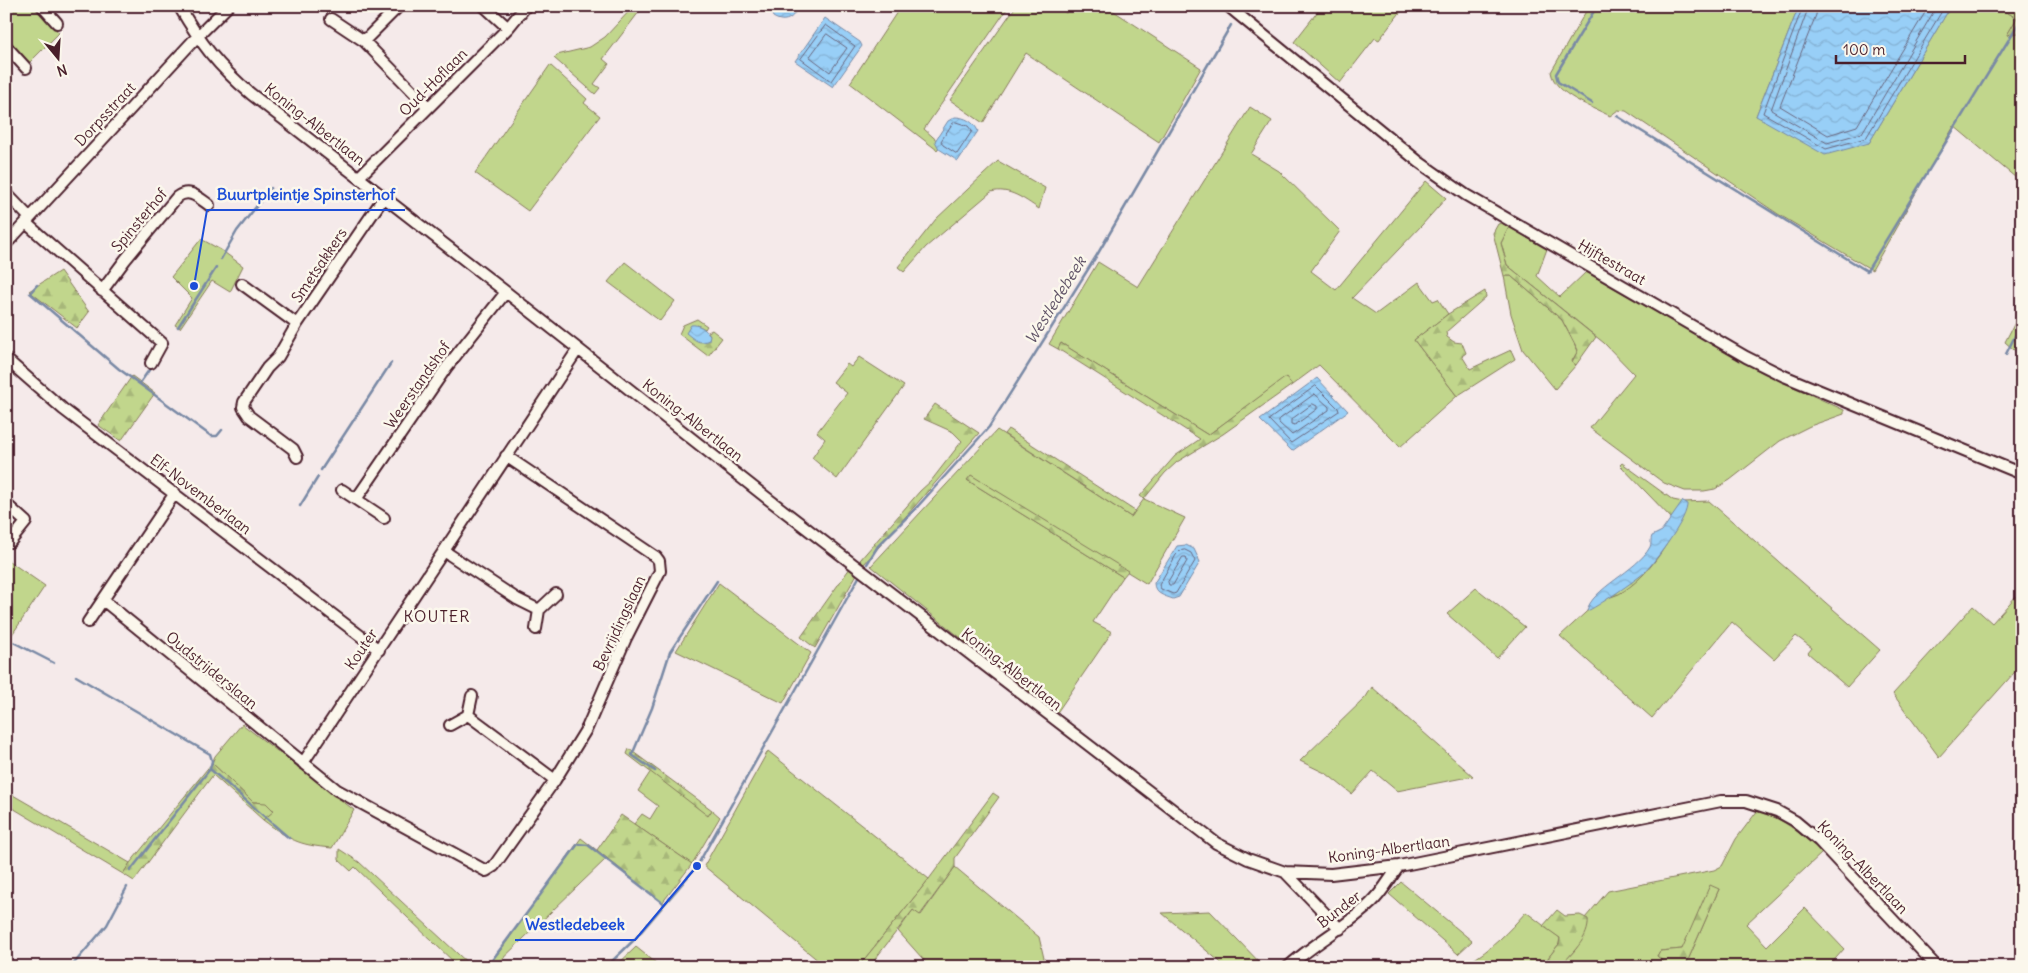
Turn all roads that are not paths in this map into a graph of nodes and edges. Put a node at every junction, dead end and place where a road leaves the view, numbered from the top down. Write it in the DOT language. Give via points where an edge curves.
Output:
graph roads {
  1 [pos="42,6"];
  2 [pos="179,6"];
  3 [pos="228,6"];
  4 [pos="399,6"];
  5 [pos="484,6"];
  6 [pos="526,6"];
  7 [pos="1228,6"];
  8 [pos="331,19"];
  9 [pos="57,23"];
  10 [pos="508,28"];
  11 [pos="196,37"];
  12 [pos="364,41"];
  13 [pos="6,46"];
  14 [pos="26,68"];
  15 [pos="428,107"];
  16 [pos="359,177"];
  17 [pos="6,193"];
  18 [pos="384,198"];
  19 [pos="209,205"];
  20 [pos="28,220"];
  21 [pos="6,244"];
  22 [pos="242,284"];
  23 [pos="102,291"];
  24 [pos="506,292"];
  25 [pos="297,324"];
  26 [pos="578,348"];
  27 [pos="6,359"];
  28 [pos="151,363"];
  29 [pos="506,456"];
  30 [pos="298,457"];
  31 [pos="2022,474"];
  32 [pos="342,490"];
  33 [pos="175,493"];
  34 [pos="357,498"];
  35 [pos="6,504"];
  36 [pos="384,518"];
  37 [pos="10,542"];
  38 [pos="444,551"];
  39 [pos="556,594"];
  40 [pos="103,600"];
  41 [pos="540,610"];
  42 [pos="88,622"];
  43 [pos="536,629"];
  44 [pos="379,650"];
  45 [pos="472,696"];
  46 [pos="468,714"];
  47 [pos="450,725"];
  48 [pos="303,763"];
  49 [pos="555,780"];
  50 [pos="1399,866"];
  51 [pos="1285,872"];
  52 [pos="1340,930"];
  53 [pos="1288,967"];
  54 [pos="1937,967"];
  1 -- 9 [label="street"];
  2 -- 11 [label="street, Koning-Albertlaan"];
  3 -- 11 [label="street, Dorpsstraat"];
  4 -- 12 [label="street"];
  5 -- 10 [label="street"];
  6 -- 10 [label="street, Oud-Hoflaan"];
  7 -- 31 [label="street, Hijftestraat" via="1419,162 1466,195 1746,357 1784,376"];
  8 -- 12 [label="street"];
  10 -- 15 [label="street, Oud-Hoflaan"];
  11 -- 16 [label="street, Koning-Albertlaan" via="228,74"];
  11 -- 20 [label="street, Dorpsstraat"];
  12 -- 15 [label="street"];
  13 -- 14 [label="street"];
  15 -- 16 [label="street, Oud-Hoflaan"];
  16 -- 18 [label="street, Koning-Albertlaan"];
  17 -- 20 [label="street"];
  18 -- 24 [label="street, Koning-Albertlaan"];
  18 -- 25 [label="street, Smetsakkers"];
  19 -- 23 [label="street, Spinsterhof" via="191,193 177,197"];
  20 -- 21 [label="street, Dorpsstraat"];
  20 -- 23 [label="street"];
  22 -- 25 [label="street, Smetsakkers"];
  23 -- 28 [label="street" via="162,343"];
  24 -- 26 [label="street, Koning-Albertlaan"];
  24 -- 34 [label="street, Weerstandshof" via="446,368"];
  25 -- 30 [label="street, Smetsakkers" via="278,358 267,368 243,407 248,416 293,449"];
  26 -- 29 [label="street, Kouter"];
  26 -- 51 [label="street, Koning-Albertlaan" via="822,541 1216,843"];
  27 -- 33 [label="street, Elf-Novemberlaan" via="63,409"];
  29 -- 38 [label="street, Kouter"];
  29 -- 49 [label="street, Bevrijdingslaan" via="656,557 660,567 587,728"];
  32 -- 34 [label="street"];
  33 -- 40 [label="street"];
  33 -- 44 [label="street, Elf-Novemberlaan"];
  34 -- 36 [label="street"];
  35 -- 37 [label="street" via="26,522"];
  38 -- 41 [label="street" via="517,599"];
  38 -- 44 [label="street, Kouter"];
  39 -- 41 [label="street"];
  40 -- 42 [label="street"];
  40 -- 48 [label="street, Oudstrijderslaan"];
  41 -- 43 [label="street"];
  44 -- 48 [label="street, Kouter"];
  45 -- 46 [label="street"];
  46 -- 47 [label="street"];
  46 -- 49 [label="street"];
  48 -- 49 [label="street, Bevrijdingslaan" via="358,803 486,871 494,866"];
  50 -- 51 [label="street, Koning-Albertlaan" via="1331,874"];
  50 -- 52 [label="street, Bunder" via="1373,902"];
  50 -- 54 [label="street, Koning-Albertlaan" via="1721,801 1746,801 1777,811 1819,841"];
  51 -- 52 [label="street"];
  52 -- 53 [label="street, Bunder"];
}
